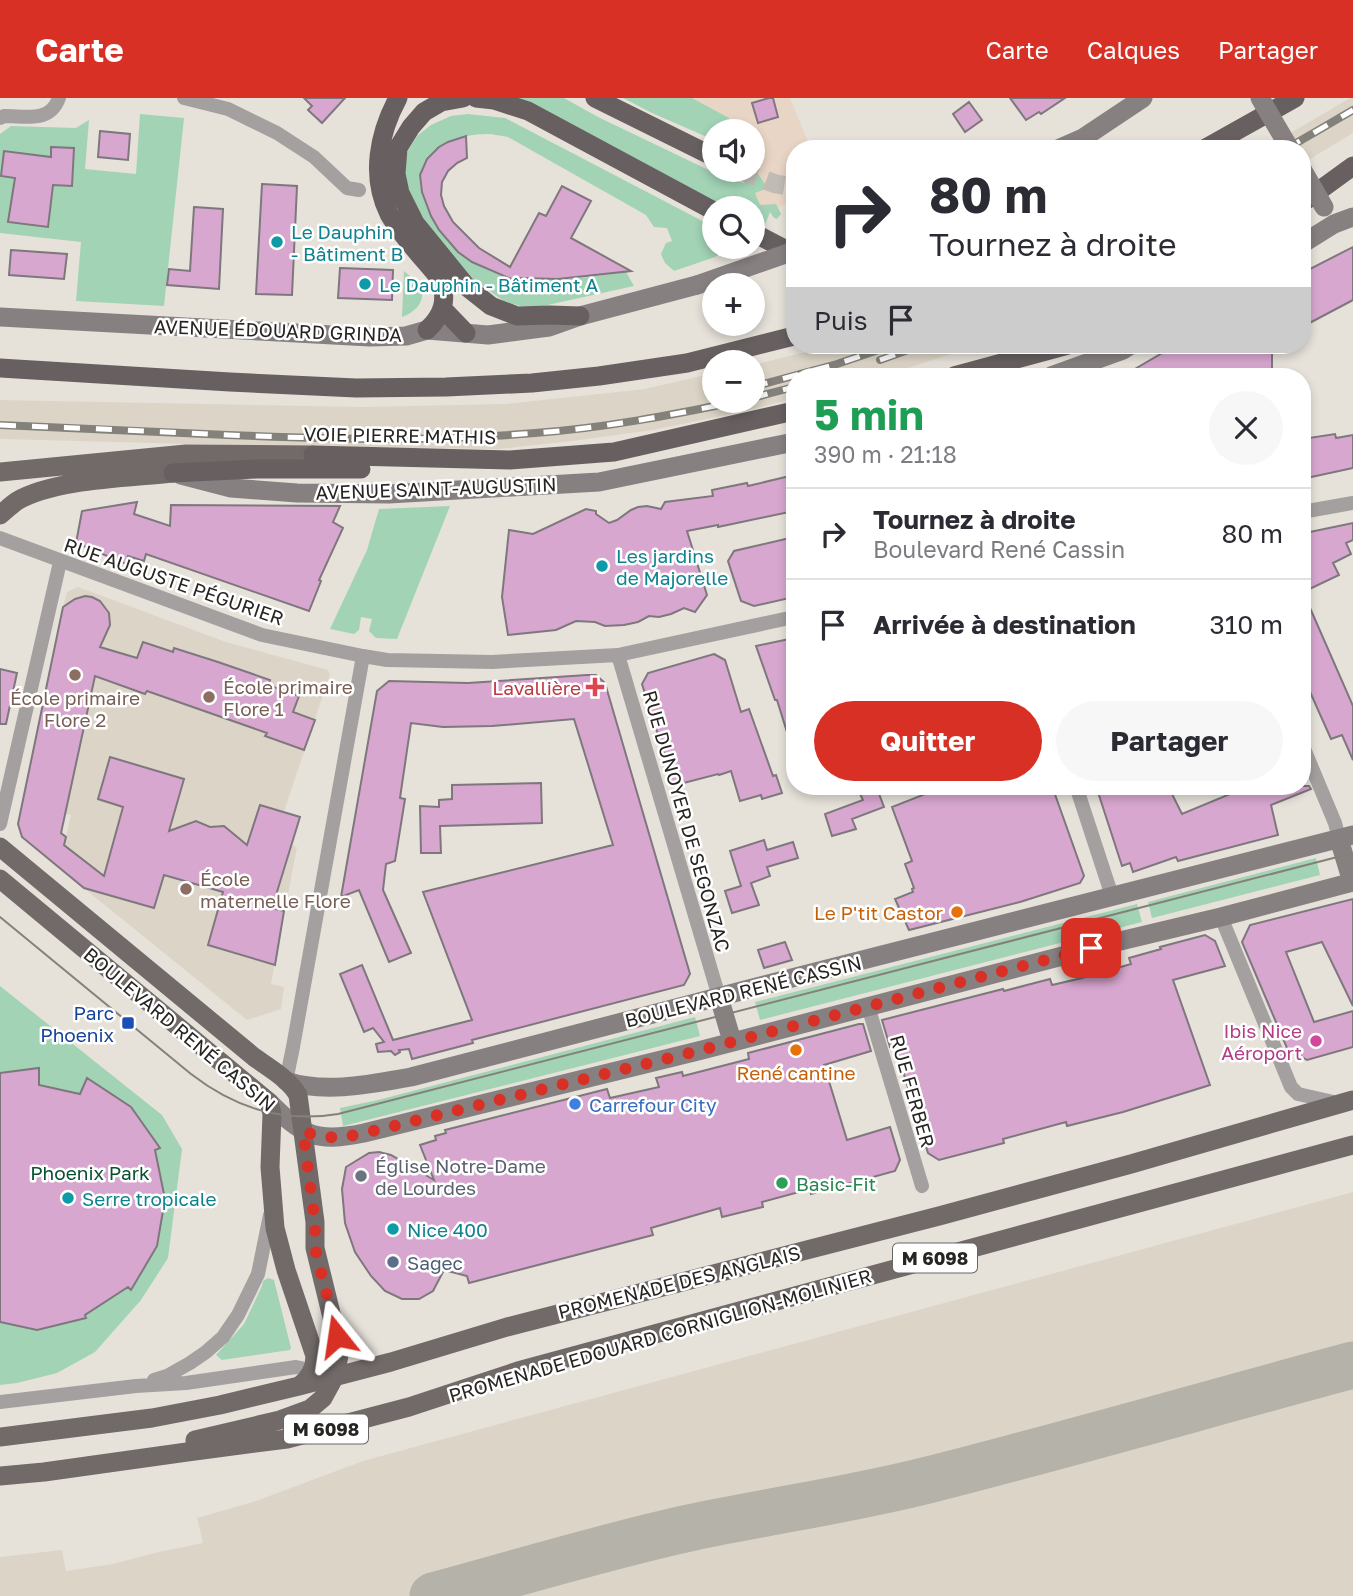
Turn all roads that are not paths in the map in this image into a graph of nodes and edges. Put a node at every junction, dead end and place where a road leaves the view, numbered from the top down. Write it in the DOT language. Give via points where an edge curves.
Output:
graph roads {
  1 [pos="60,98"];
  2 [pos="184,98"];
  3 [pos="398,98"];
  4 [pos="463,98"];
  5 [pos="475,98"];
  6 [pos="595,98"];
  7 [pos="1143,98"];
  8 [pos="1261,98"];
  9 [pos="1295,98"];
  10 [pos="0,118"];
  11 [pos="1234,131"];
  12 [pos="1078,140"];
  13 [pos="1212,140"];
  14 [pos="1219,140"];
  15 [pos="1285,140"];
  16 [pos="702,152"];
  17 [pos="1353,166"];
  18 [pos="1311,184"];
  19 [pos="359,190"];
  20 [pos="1311,196"];
  21 [pos="702,205"];
  22 [pos="1353,217"];
  23 [pos="1334,224"];
  24 [pos="765,238"];
  25 [pos="1311,238"];
  26 [pos="786,249"];
  27 [pos="786,256"];
  28 [pos="443,309"];
  29 [pos="580,316"];
  30 [pos="0,317"];
  31 [pos="427,330"];
  32 [pos="466,333"];
  33 [pos="786,338"];
  34 [pos="1035,354"];
  35 [pos="1112,354"];
  36 [pos="0,368"];
  37 [pos="983,368"];
  38 [pos="1073,368"];
  39 [pos="786,413"];
  40 [pos="786,444"];
  41 [pos="313,455"];
  42 [pos="510,460"];
  43 [pos="0,472"];
  44 [pos="173,473"];
  45 [pos="1353,503"];
  46 [pos="1311,510"];
  47 [pos="0,515"];
  48 [pos="0,538"];
  49 [pos="60,562"];
  50 [pos="786,619"];
  51 [pos="618,655"];
  52 [pos="363,656"];
  53 [pos="1311,766"];
  54 [pos="1079,795"];
  55 [pos="0,824"];
  56 [pos="1346,837"];
  57 [pos="0,846"];
  58 [pos="0,879"];
  59 [pos="1353,882"];
  60 [pos="1112,896"];
  61 [pos="1221,917"];
  62 [pos="719,997"];
  63 [pos="868,1006"];
  64 [pos="732,1041"];
  65 [pos="286,1081"];
  66 [pos="269,1102"];
  67 [pos="1346,1102"];
  68 [pos="303,1131"];
  69 [pos="1353,1145"];
  70 [pos="922,1186"];
  71 [pos="272,1204"];
  72 [pos="339,1343"];
  73 [pos="367,1367"];
  74 [pos="312,1371"];
  75 [pos="335,1376"];
  76 [pos="136,1386"];
  77 [pos="299,1386"];
  78 [pos="0,1402"];
  79 [pos="0,1437"];
  80 [pos="128,1461"];
  81 [pos="0,1476"];
  1 -- 10 [label="street" via="45,116"];
  2 -- 19 [label="street" via="228,109 277,133 314,157 347,188"];
  3 -- 28 [label="highway" via="382,138 378,167 382,194 389,214 440,279"];
  4 -- 29 [label="highway" via="441,102 424,112 398,148 400,193 415,223 467,287 491,306 517,316"];
  5 -- 21 [label="highway" via="528,111"];
  6 -- 16 [label="highway"];
  7 -- 12 [label="main road"];
  8 -- 15 [label="main road, bridge"];
  9 -- 11 [label="highway"];
  11 -- 13 [label="highway"];
  11 -- 14 [label="highway"];
  17 -- 20 [label="highway"];
  18 -- 23 [label="main road, bridge"];
  22 -- 23 [label="main road"];
  23 -- 25 [label="main road"];
  24 -- 26 [label="highway"];
  27 -- 29 [label="main road, AVENUE ÉDOUARD GRINDA, bridge"];
  28 -- 31 [label="highway"];
  28 -- 32 [label="highway"];
  29 -- 32 [label="main road, AVENUE ÉDOUARD GRINDA" via="549,327 488,335"];
  30 -- 31 [label="main road, AVENUE ÉDOUARD GRINDA" via="370,337"];
  31 -- 32 [label="main road, AVENUE ÉDOUARD GRINDA"];
  33 -- 36 [label="highway" via="687,363 599,376 446,387 258,384"];
  34 -- 37 [label="highway"];
  35 -- 38 [label="main road"];
  39 -- 42 [label="highway, VOIE PIERRE MATHIS" via="614,452"];
  40 -- 44 [label="main road, AVENUE SAINT-AUGUSTIN" via="599,482 389,494 231,488"];
  41 -- 42 [label="highway, VOIE PIERRE MATHIS"];
  41 -- 43 [label="main road, VOIE PIERRE MATHIS" via="186,454"];
  42 -- 44 [label="highway" via="454,470 257,468"];
  44 -- 47 [label="main road, AVENUE SAINT-AUGUSTIN" via="47,488"];
  45 -- 46 [label="street"];
  48 -- 49 [label="street, RUE AUGUSTE PÉGURIER"];
  49 -- 52 [label="street, RUE AUGUSTE PÉGURIER" via="262,635"];
  49 -- 55 [label="street"];
  50 -- 51 [label="street, RUE AUGUSTE PÉGURIER"];
  51 -- 52 [label="street, RUE AUGUSTE PÉGURIER" via="492,662"];
  51 -- 62 [label="street, RUE DUNOYER DE SEGONZAC"];
  52 -- 65 [label="street"];
  53 -- 56 [label="street" via="1335,823"];
  54 -- 60 [label="street"];
  56 -- 59 [label="main road"];
  56 -- 60 [label="main road, BOULEVARD RENÉ CASSIN"];
  57 -- 65 [label="main road, BOULEVARD RENÉ CASSIN"];
  58 -- 66 [label="main road, BOULEVARD RENÉ CASSIN"];
  59 -- 61 [label="main road, BOULEVARD RENÉ CASSIN"];
  60 -- 62 [label="main road, BOULEVARD RENÉ CASSIN"];
  61 -- 63 [label="main road, BOULEVARD RENÉ CASSIN"];
  61 -- 67 [label="street" via="1291,1087 1305,1096"];
  62 -- 64 [label="main road"];
  62 -- 65 [label="main road, BOULEVARD RENÉ CASSIN" via="411,1077 334,1087"];
  63 -- 64 [label="main road, BOULEVARD RENÉ CASSIN"];
  63 -- 70 [label="street, RUE FERBER"];
  64 -- 68 [label="main road, BOULEVARD RENÉ CASSIN" via="365,1133 331,1138"];
  65 -- 66 [label="main road"];
  65 -- 68 [label="main road" via="298,1096"];
  66 -- 68 [label="main road, BOULEVARD RENÉ CASSIN"];
  66 -- 71 [label="main road"];
  67 -- 73 [label="main road, PROMENADE DES ANGLAIS / M 6098" via="1131,1164"];
  68 -- 72 [label="main road" via="315,1248"];
  69 -- 80 [label="main road, PROMENADE EDOUARD CORNIGLION-MOLINIER / M 6098" via="518,1371 287,1440"];
  71 -- 74 [label="main road" via="279,1249 315,1356"];
  71 -- 76 [label="street" via="257,1275 223,1337 167,1376"];
  72 -- 73 [label="main road" via="352,1361"];
  72 -- 75 [label="main road"];
  73 -- 75 [label="main road, PROMENADE DES ANGLAIS / M 6098"];
  74 -- 75 [label="street"];
  74 -- 76 [label="street" via="296,1367"];
  74 -- 77 [label="main road"];
  75 -- 77 [label="main road, PROMENADE DES ANGLAIS / M 6098"];
  75 -- 80 [label="main road" via="323,1398 303,1412"];
  76 -- 78 [label="street"];
  77 -- 79 [label="main road, PROMENADE DES ANGLAIS / M 6098" via="152,1418"];
  80 -- 81 [label="main road, PROMENADE EDOUARD CORNIGLION-MOLINIER / M 6098"];
}
